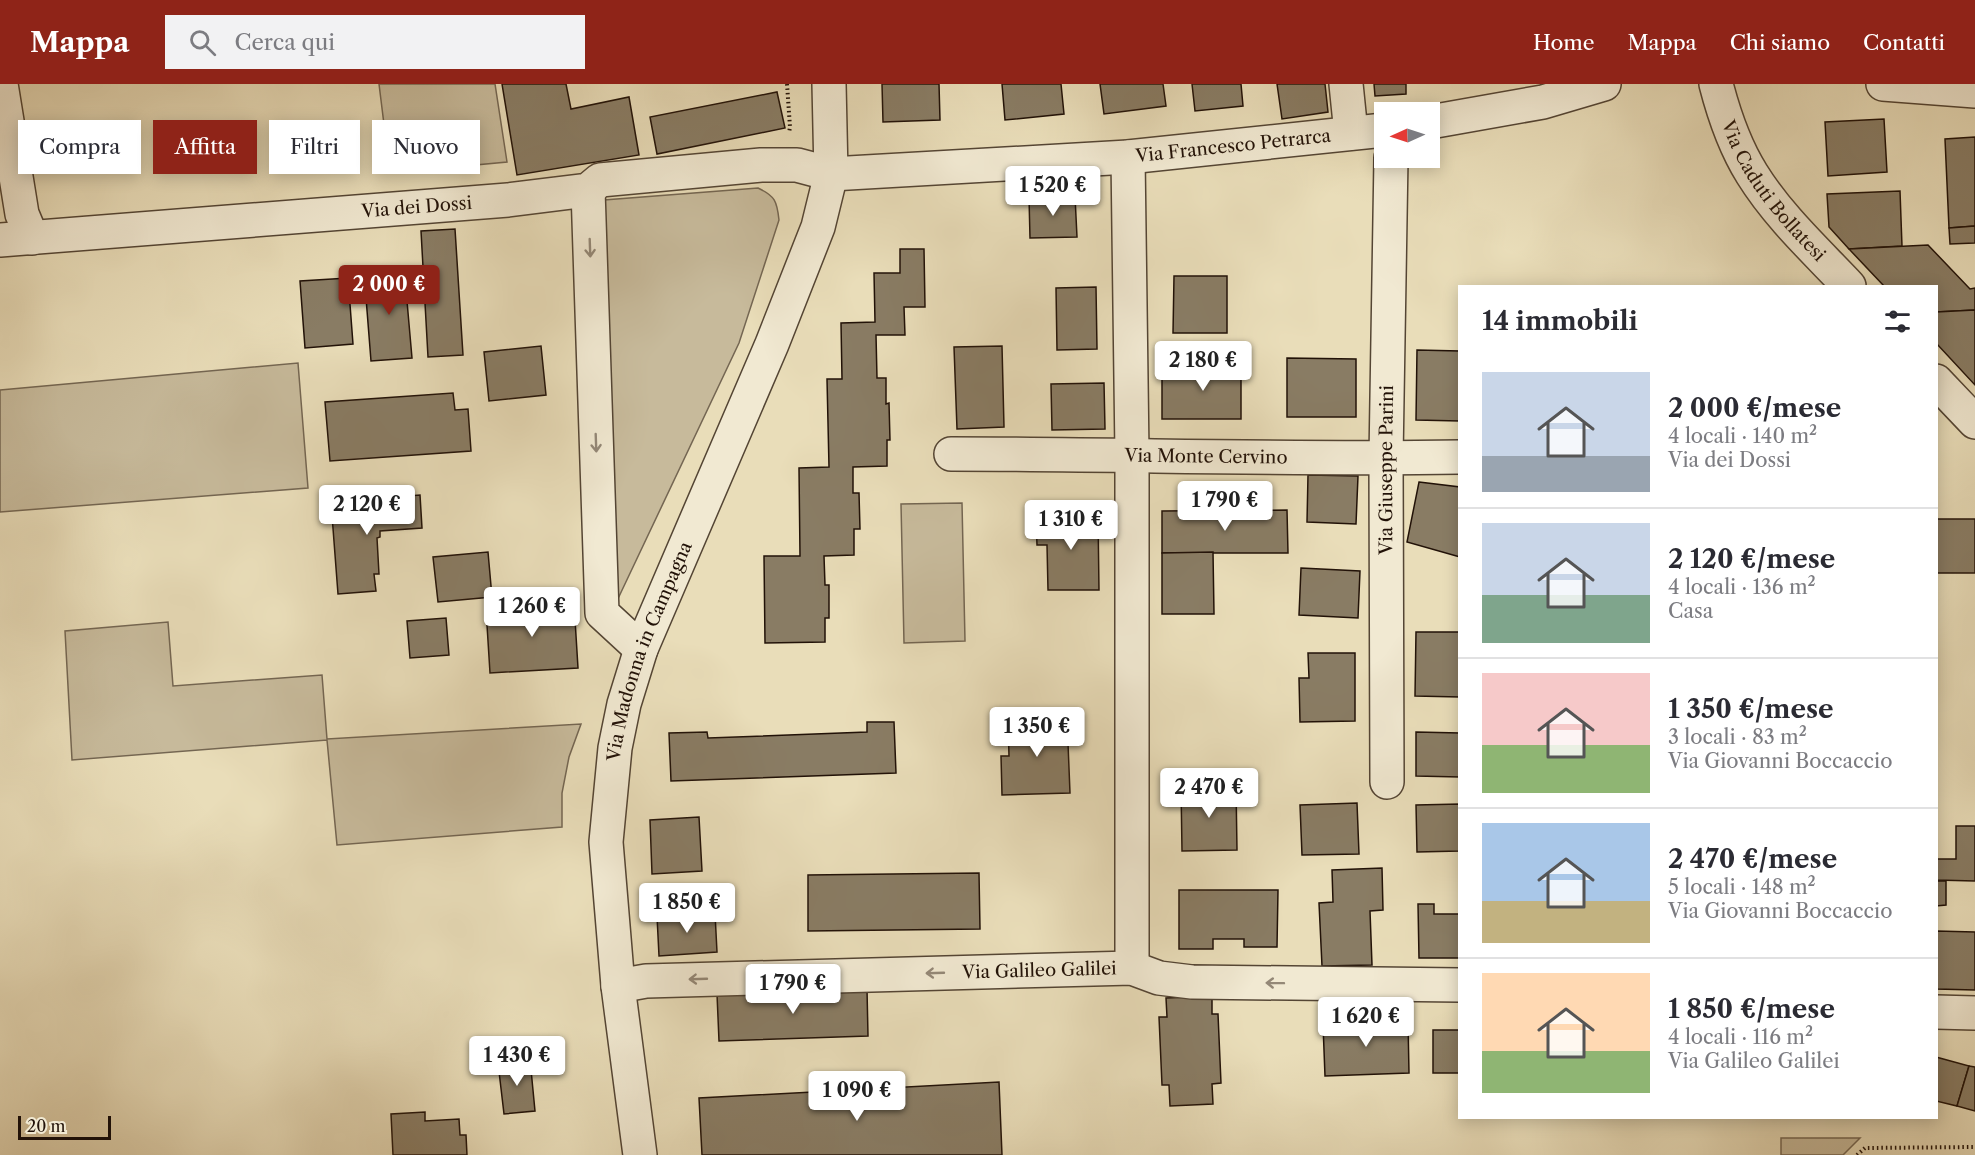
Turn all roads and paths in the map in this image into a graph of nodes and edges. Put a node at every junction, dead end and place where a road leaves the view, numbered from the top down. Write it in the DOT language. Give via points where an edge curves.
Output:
graph roads {
  1 [pos="1,84"];
  2 [pos="787,84"];
  3 [pos="829,84"];
  4 [pos="1346,84"];
  5 [pos="1604,84"];
  6 [pos="1716,84"];
  7 [pos="1883,84"];
  8 [pos="1975,91"];
  9 [pos="1440,120"];
  10 [pos="1374,131"];
  11 [pos="1351,133"];
  12 [pos="787,138"];
  13 [pos="1128,157"];
  14 [pos="1391,168"];
  15 [pos="831,174"];
  16 [pos="588,190"];
  17 [pos="16,239"];
  18 [pos="1848,285"];
  19 [pos="1938,383"];
  20 [pos="1975,422"];
  21 [pos="951,454"];
  22 [pos="1132,454"];
  23 [pos="1458,457"];
  24 [pos="1386,458"];
  25 [pos="641,650"];
  26 [pos="1387,782"];
  27 [pos="1132,968"];
  28 [pos="1458,985"];
  29 [pos="618,986"];
  30 [pos="1938,1012"];
  31 [pos="1975,1013"];
  32 [pos="1975,1148"];
  33 [pos="640,1155"];
  34 [pos="1857,1155"];
  1 -- 17 [label="street" via="22,214"];
  2 -- 12 [label="path"];
  3 -- 15 [label="street, Via Madonna in Campagna"];
  4 -- 11 [label="street"];
  5 -- 9 [label="street" via="1543,102"];
  6 -- 18 [label="street, Via Caduti Bollatesi" via="1733,137 1751,173 1773,205"];
  7 -- 8 [label="street"];
  10 -- 11 [label="street, Via Francesco Petrarca"];
  11 -- 13 [label="street, Via Francesco Petrarca"];
  13 -- 15 [label="street, Via Francesco Petrarca"];
  13 -- 22 [label="street"];
  14 -- 24 [label="street, Via Giuseppe Parini"];
  15 -- 16 [label="street, Via dei Dossi" via="797,165 761,165 600,180"];
  15 -- 25 [label="street, Via Madonna in Campagna" via="818,227 800,274"];
  16 -- 17 [label="street, Via dei Dossi" via="496,201"];
  16 -- 25 [label="street, one-way" via="602,613"];
  19 -- 20 [label="street"];
  21 -- 22 [label="street, Via Monte Cervino"];
  22 -- 24 [label="street, Via Monte Cervino"];
  22 -- 27 [label="street"];
  23 -- 24 [label="street, Via Monte Cervino"];
  24 -- 26 [label="street, Via Giuseppe Parini"];
  25 -- 29 [label="street, Via Madonna in Campagna" via="624,704 609,794 606,842"];
  28 -- 27 [label="street, Via Galileo Galilei, one-way" via="1192,982 1159,978"];
  27 -- 29 [label="street, Via Galileo Galilei, one-way" via="646,981"];
  29 -- 33 [label="street, Via Madonna in Campagna"];
  30 -- 31 [label="street"];
  32 -- 34 [label="path" via="1864,1148"];
}
